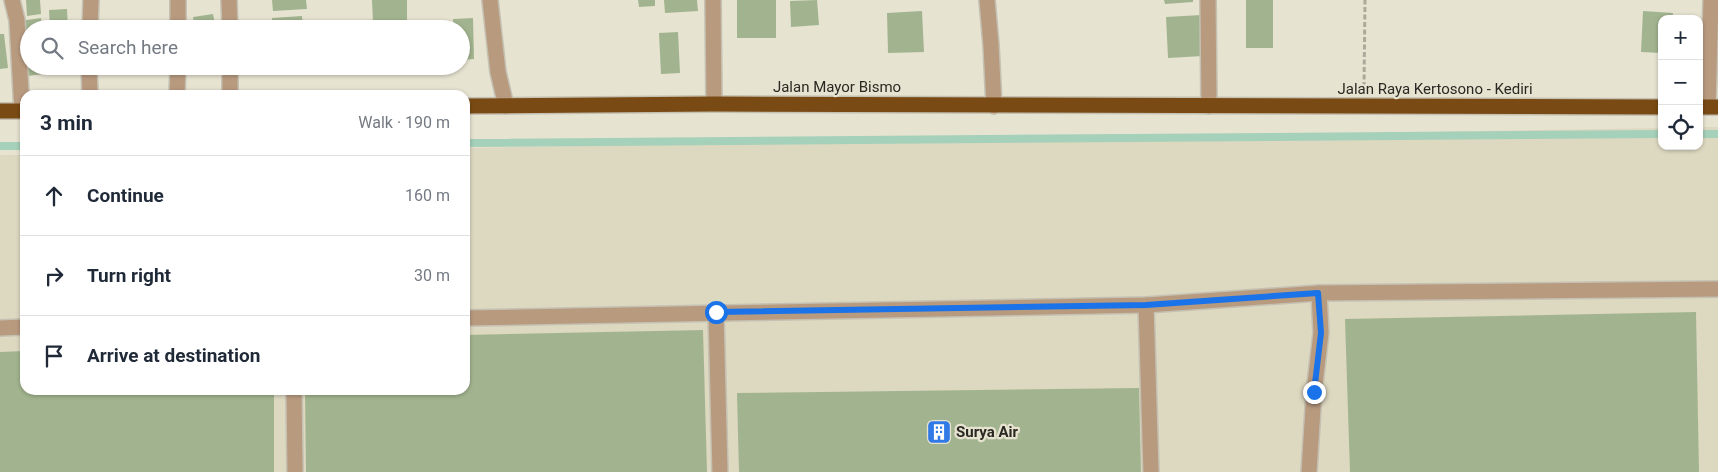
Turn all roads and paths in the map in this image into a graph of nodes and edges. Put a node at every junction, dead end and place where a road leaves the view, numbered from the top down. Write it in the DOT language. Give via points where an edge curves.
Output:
graph roads {
  1 [pos="12,0"];
  2 [pos="91,0"];
  3 [pos="178,0"];
  4 [pos="229,0"];
  5 [pos="490,0"];
  6 [pos="713,0"];
  7 [pos="987,0"];
  8 [pos="1208,0"];
  9 [pos="1365,0"];
  10 [pos="1711,0"];
  11 [pos="90,20"];
  12 [pos="178,20"];
  13 [pos="230,20"];
  14 [pos="20,59"];
  15 [pos="21,75"];
  16 [pos="90,75"];
  17 [pos="178,75"];
  18 [pos="230,75"];
  19 [pos="22,90"];
  20 [pos="90,90"];
  21 [pos="177,90"];
  22 [pos="230,90"];
  23 [pos="714,104"];
  24 [pos="470,106"];
  25 [pos="506,106"];
  26 [pos="994,106"];
  27 [pos="1209,106"];
  28 [pos="1364,107"];
  29 [pos="1658,107"];
  30 [pos="1708,107"];
  31 [pos="0,111"];
  32 [pos="20,111"];
  33 [pos="1718,289"];
  34 [pos="1318,293"];
  35 [pos="1146,305"];
  36 [pos="716,312"];
  37 [pos="470,318"];
  38 [pos="0,328"];
  39 [pos="20,328"];
  40 [pos="294,395"];
  41 [pos="295,472"];
  42 [pos="720,472"];
  43 [pos="1152,472"];
  44 [pos="1309,472"];
  1 -- 14 [label="street"];
  2 -- 11 [label="street"];
  3 -- 12 [label="street"];
  4 -- 13 [label="street"];
  5 -- 25 [label="street" via="498,72"];
  6 -- 23 [label="street"];
  7 -- 26 [label="street"];
  8 -- 27 [label="street"];
  9 -- 28 [label="path"];
  10 -- 30 [label="street"];
  15 -- 19 [label="street"];
  16 -- 20 [label="street"];
  17 -- 21 [label="street"];
  18 -- 22 [label="street"];
  23 -- 25 [label="highway, Jalan Mayor Bismo"];
  23 -- 26 [label="highway, Jalan Mayor Bismo"];
  24 -- 25 [label="highway, Jalan Mayor Bismo"];
  26 -- 27 [label="highway, Jalan Mayor Bismo"];
  27 -- 28 [label="highway, Jalan Raya Kertosono - Kediri"];
  28 -- 29 [label="highway, Jalan Raya Kertosono - Kediri"];
  31 -- 32 [label="highway"];
  33 -- 34 [label="street"];
  34 -- 35 [label="street"];
  34 -- 44 [label="street" via="1321,333"];
  35 -- 36 [label="street"];
  35 -- 43 [label="street"];
  36 -- 37 [label="street"];
  36 -- 42 [label="street"];
  38 -- 39 [label="street"];
  40 -- 41 [label="street"];
}
